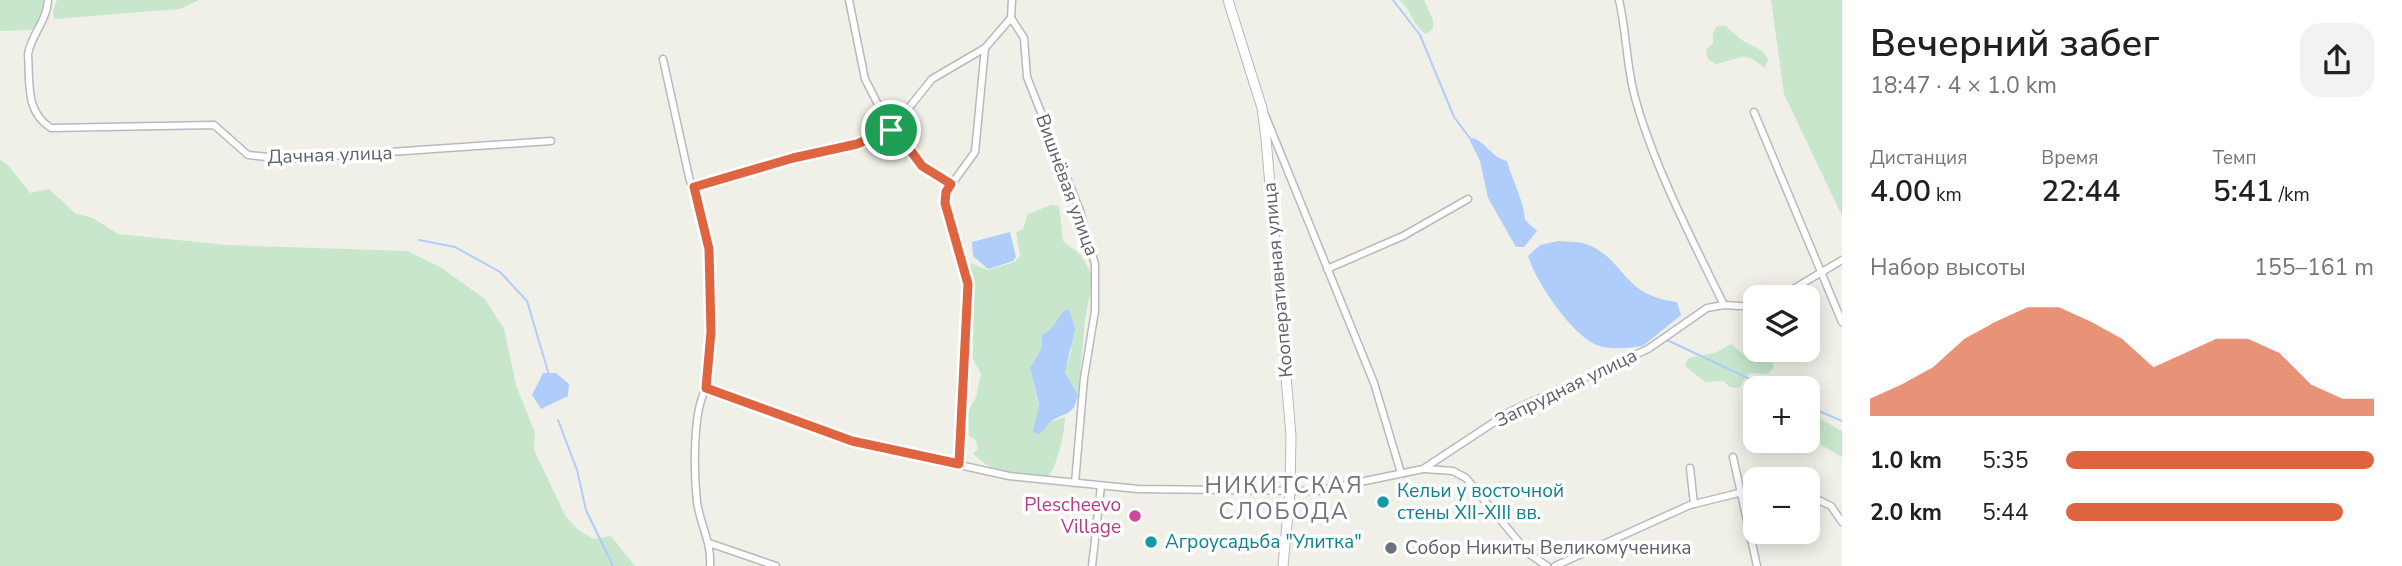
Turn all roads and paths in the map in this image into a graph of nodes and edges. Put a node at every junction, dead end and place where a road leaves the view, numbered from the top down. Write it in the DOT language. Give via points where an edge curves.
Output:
graph roads {
  1 [pos="48,0"];
  2 [pos="849,0"];
  3 [pos="1012,0"];
  4 [pos="1228,0"];
  5 [pos="1619,0"];
  6 [pos="1011,18"];
  7 [pos="985,48"];
  8 [pos="663,59"];
  9 [pos="1262,108"];
  10 [pos="1754,112"];
  11 [pos="892,129"];
  12 [pos="551,141"];
  13 [pos="951,184"];
  14 [pos="694,187"];
  15 [pos="1468,200"];
  16 [pos="1842,260"];
  17 [pos="1327,269"];
  18 [pos="1821,273"];
  19 [pos="1800,285"];
  20 [pos="1724,304"];
  21 [pos="1743,306"];
  22 [pos="1840,313"];
  23 [pos="1842,322"];
  24 [pos="706,388"];
  25 [pos="1733,457"];
  26 [pos="959,464"];
  27 [pos="1690,468"];
  28 [pos="1423,469"];
  29 [pos="1401,473"];
  30 [pos="1075,483"];
  31 [pos="1101,486"];
  32 [pos="1743,491"];
  33 [pos="1290,492"];
  34 [pos="1740,492"];
  35 [pos="1820,500"];
  36 [pos="1694,504"];
  37 [pos="1842,522"];
  38 [pos="709,543"];
  39 [pos="710,566"];
  40 [pos="776,566"];
  41 [pos="1092,566"];
  42 [pos="1283,566"];
  43 [pos="1547,566"];
  44 [pos="1555,566"];
  45 [pos="1757,566"];
  1 -- 12 [label="street, Дачная улица" via="44,21 28,54 31,106 51,128 214,125 248,155 286,159"];
  2 -- 11 [label="street" via="865,79"];
  3 -- 6 [label="street"];
  4 -- 9 [label="street, Кооперативная улица"];
  5 -- 20 [label="street" via="1636,104"];
  6 -- 7 [label="street"];
  6 -- 30 [label="street, Вишнёвая улица" via="1024,38 1027,77 1080,211 1095,264 1095,311"];
  7 -- 11 [label="street" via="932,79"];
  7 -- 13 [label="street" via="975,152"];
  8 -- 14 [label="street"];
  9 -- 17 [label="street"];
  9 -- 33 [label="street, Кооперативная улица" via="1291,436"];
  10 -- 18 [label="street"];
  11 -- 13 [label="street" via="922,166"];
  11 -- 14 [label="street" via="857,144"];
  13 -- 26 [label="street" via="945,203 968,284"];
  14 -- 24 [label="street" via="709,249 711,332"];
  15 -- 17 [label="street" via="1403,236"];
  16 -- 18 [label="street"];
  17 -- 29 [label="street" via="1374,383"];
  18 -- 19 [label="street"];
  18 -- 22 [label="street"];
  20 -- 21 [label="street"];
  20 -- 28 [label="street, Запрудная улица" via="1707,308 1648,349 1511,411"];
  22 -- 23 [label="street"];
  24 -- 26 [label="street, Запрудная улица" via="852,441"];
  24 -- 38 [label="street" via="697,426 696,476 697,503"];
  25 -- 34 [label="street"];
  26 -- 30 [label="street, Запрудная улица" via="1009,476"];
  27 -- 36 [label="street"];
  28 -- 29 [label="street, Запрудная улица"];
  28 -- 43 [label="street" via="1441,469 1466,478 1528,553"];
  29 -- 33 [label="street, Запрудная улица" via="1317,491"];
  30 -- 31 [label="street, Запрудная улица"];
  31 -- 33 [label="street, Запрудная улица"];
  31 -- 41 [label="street"];
  32 -- 34 [label="street"];
  33 -- 42 [label="street, Кооперативная улица"];
  34 -- 36 [label="street"];
  34 -- 45 [label="street"];
  35 -- 37 [label="street" via="1832,506"];
  36 -- 44 [label="street"];
  38 -- 39 [label="street"];
  38 -- 40 [label="street"];
}
